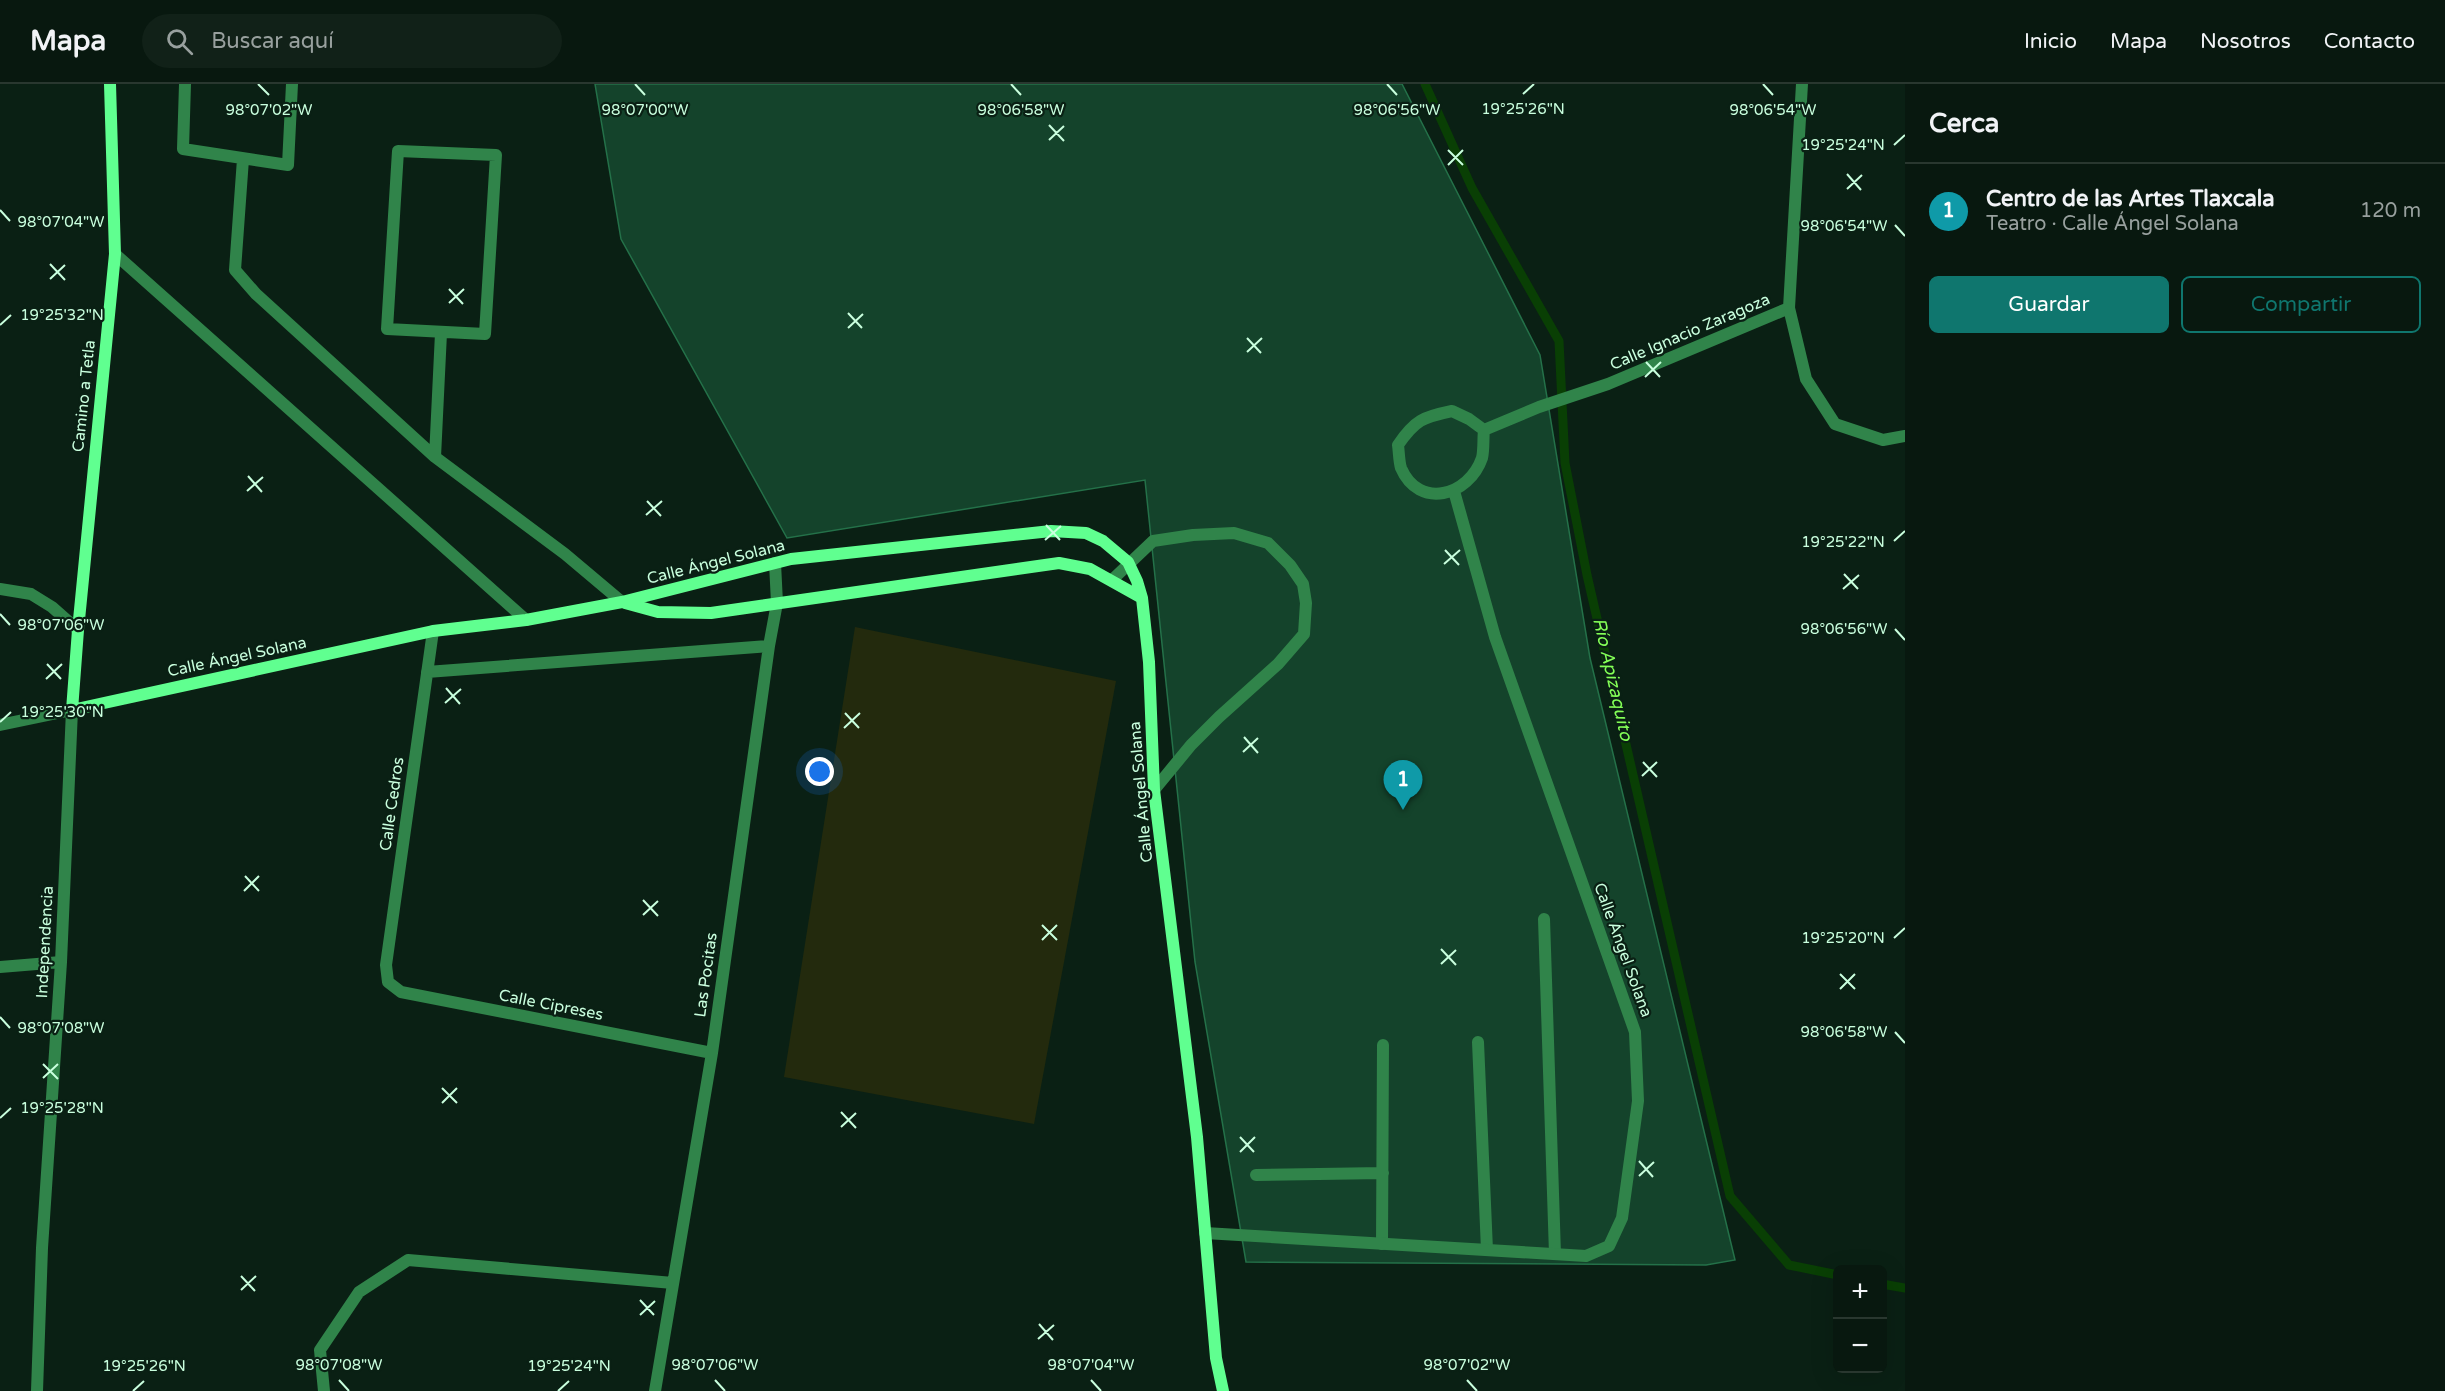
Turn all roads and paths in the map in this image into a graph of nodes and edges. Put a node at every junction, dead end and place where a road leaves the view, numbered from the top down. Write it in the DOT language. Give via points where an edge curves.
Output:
graph roads {
  1 [pos="110,84"];
  2 [pos="185,84"];
  3 [pos="292,84"];
  4 [pos="1802,84"];
  5 [pos="243,159"];
  6 [pos="115,254"];
  7 [pos="1789,308"];
  8 [pos="441,333"];
  9 [pos="1484,430"];
  10 [pos="1905,436"];
  11 [pos="435,457"];
  12 [pos="1454,491"];
  13 [pos="1128,562"];
  14 [pos="775,563"];
  15 [pos="1112,580"];
  16 [pos="0,589"];
  17 [pos="1142,598"];
  18 [pos="622,602"];
  19 [pos="777,603"];
  20 [pos="526,620"];
  21 [pos="78,630"];
  22 [pos="433,631"];
  23 [pos="769,646"];
  24 [pos="427,672"];
  25 [pos="72,710"];
  26 [pos="0,725"];
  27 [pos="1154,790"];
  28 [pos="1544,919"];
  29 [pos="61,962"];
  30 [pos="0,967"];
  31 [pos="388,982"];
  32 [pos="1479,1042"];
  33 [pos="1383,1046"];
  34 [pos="712,1053"];
  35 [pos="1383,1173"];
  36 [pos="1256,1175"];
  37 [pos="1205,1233"];
  38 [pos="1382,1244"];
  39 [pos="1487,1250"];
  40 [pos="1555,1254"];
  41 [pos="673,1283"];
  42 [pos="37,1391"];
  43 [pos="324,1391"];
  44 [pos="655,1391"];
  45 [pos="1223,1391"];
  1 -- 6 [label="main road, Camino a Tetla"];
  2 -- 5 [label="street" via="183,149"];
  3 -- 5 [label="street" via="288,165"];
  4 -- 7 [label="street"];
  5 -- 11 [label="street" via="235,270 256,294"];
  6 -- 20 [label="street"];
  6 -- 21 [label="main road, Camino a Tetla"];
  7 -- 9 [label="street, Calle Ignacio Zaragoza" via="1608,384"];
  7 -- 10 [label="street, Calle Ignacio Zaragoza" via="1806,379 1835,424 1884,440"];
  8 -- 8 [label="street" via="485,334 496,155 398,151 387,329"];
  8 -- 11 [label="street"];
  9 -- 12 [label="street" via="1482,458 1470,478"];
  9 -- 12 [label="street" via="1452,411 1429,416 1410,427 1398,445 1401,468 1414,486 1435,496"];
  11 -- 18 [label="street" via="565,554"];
  12 -- 40 [label="street, Calle Ángel Solana" via="1495,637 1635,1032 1638,1101 1622,1218 1609,1246 1586,1256"];
  13 -- 14 [label="main road, Calle Ángel Solana" via="1103,541 1086,533 1052,531"];
  13 -- 15 [label="street"];
  13 -- 17 [label="main road, Calle Ángel Solana"];
  13 -- 27 [label="street" via="1153,541 1234,534 1268,543 1282,556 1303,584 1306,603 1304,634 1278,664 1191,745"];
  14 -- 18 [label="main road, Calle Ángel Solana"];
  14 -- 19 [label="street, Las Pocitas"];
  15 -- 17 [label="main road, Calle Ángel Solana"];
  15 -- 19 [label="main road, Calle Ángel Solana" via="1090,569 1059,563"];
  16 -- 21 [label="street" via="31,594"];
  17 -- 27 [label="main road, Calle Ángel Solana"];
  18 -- 19 [label="main road, Calle Ángel Solana" via="658,612 711,613"];
  18 -- 20 [label="main road, Calle Ángel Solana"];
  19 -- 23 [label="street, Las Pocitas"];
  20 -- 22 [label="main road, Calle Ángel Solana"];
  21 -- 25 [label="main road, Camino a Tetla"];
  22 -- 24 [label="street, Calle Cedros"];
  22 -- 25 [label="main road, Calle Ángel Solana"];
  23 -- 24 [label="street"];
  23 -- 34 [label="street, Las Pocitas"];
  24 -- 31 [label="street, Calle Cedros" via="386,965"];
  25 -- 26 [label="street"];
  25 -- 29 [label="street, Independencia"];
  27 -- 37 [label="main road, Calle Ángel Solana" via="1197,1137"];
  28 -- 40 [label="street"];
  29 -- 30 [label="street"];
  29 -- 42 [label="street, Independencia"];
  31 -- 34 [label="street, Calle Cipreses" via="401,992"];
  32 -- 39 [label="street"];
  33 -- 35 [label="street"];
  34 -- 41 [label="street, Las Pocitas"];
  35 -- 36 [label="street"];
  35 -- 38 [label="street"];
  37 -- 38 [label="street, Calle Ángel Solana"];
  37 -- 45 [label="main road, Calle Ángel Solana" via="1216,1358"];
  38 -- 39 [label="street, Calle Ángel Solana"];
  39 -- 40 [label="street, Calle Ángel Solana"];
  41 -- 43 [label="street" via="408,1260 359,1292 320,1350"];
  41 -- 44 [label="street, Las Pocitas"];
}
